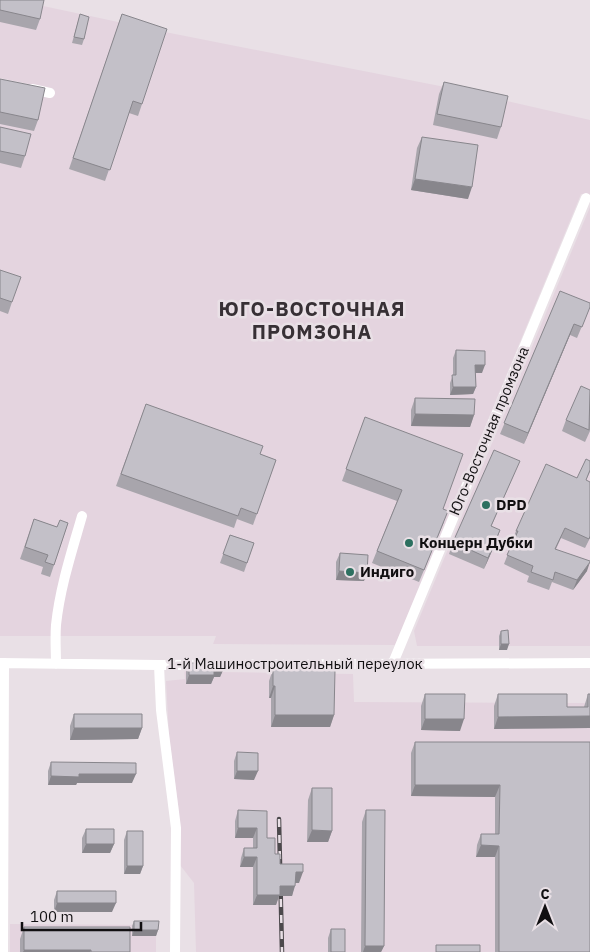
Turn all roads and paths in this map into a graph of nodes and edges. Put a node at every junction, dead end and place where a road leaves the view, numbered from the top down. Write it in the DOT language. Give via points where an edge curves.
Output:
graph roads {
  1 [pos="25,88"];
  2 [pos="50,93"];
  3 [pos="586,198"];
  4 [pos="82,516"];
  5 [pos="2,663"];
  6 [pos="393,663"];
  7 [pos="590,663"];
  8 [pos="56,664"];
  9 [pos="159,665"];
  10 [pos="3,952"];
  11 [pos="175,952"];
  1 -- 2 [label="street"];
  3 -- 6 [label="street, Юго-Восточная промзона"];
  4 -- 8 [label="street" via="59,604"];
  5 -- 8 [label="street, 1-й Машиностроительный переулок"];
  5 -- 10 [label="street"];
  6 -- 7 [label="street, 1-й Машиностроительный переулок"];
  6 -- 9 [label="street, 1-й Машиностроительный переулок"];
  8 -- 9 [label="street, 1-й Машиностроительный переулок"];
  9 -- 11 [label="street" via="161,710 176,828"];
}
